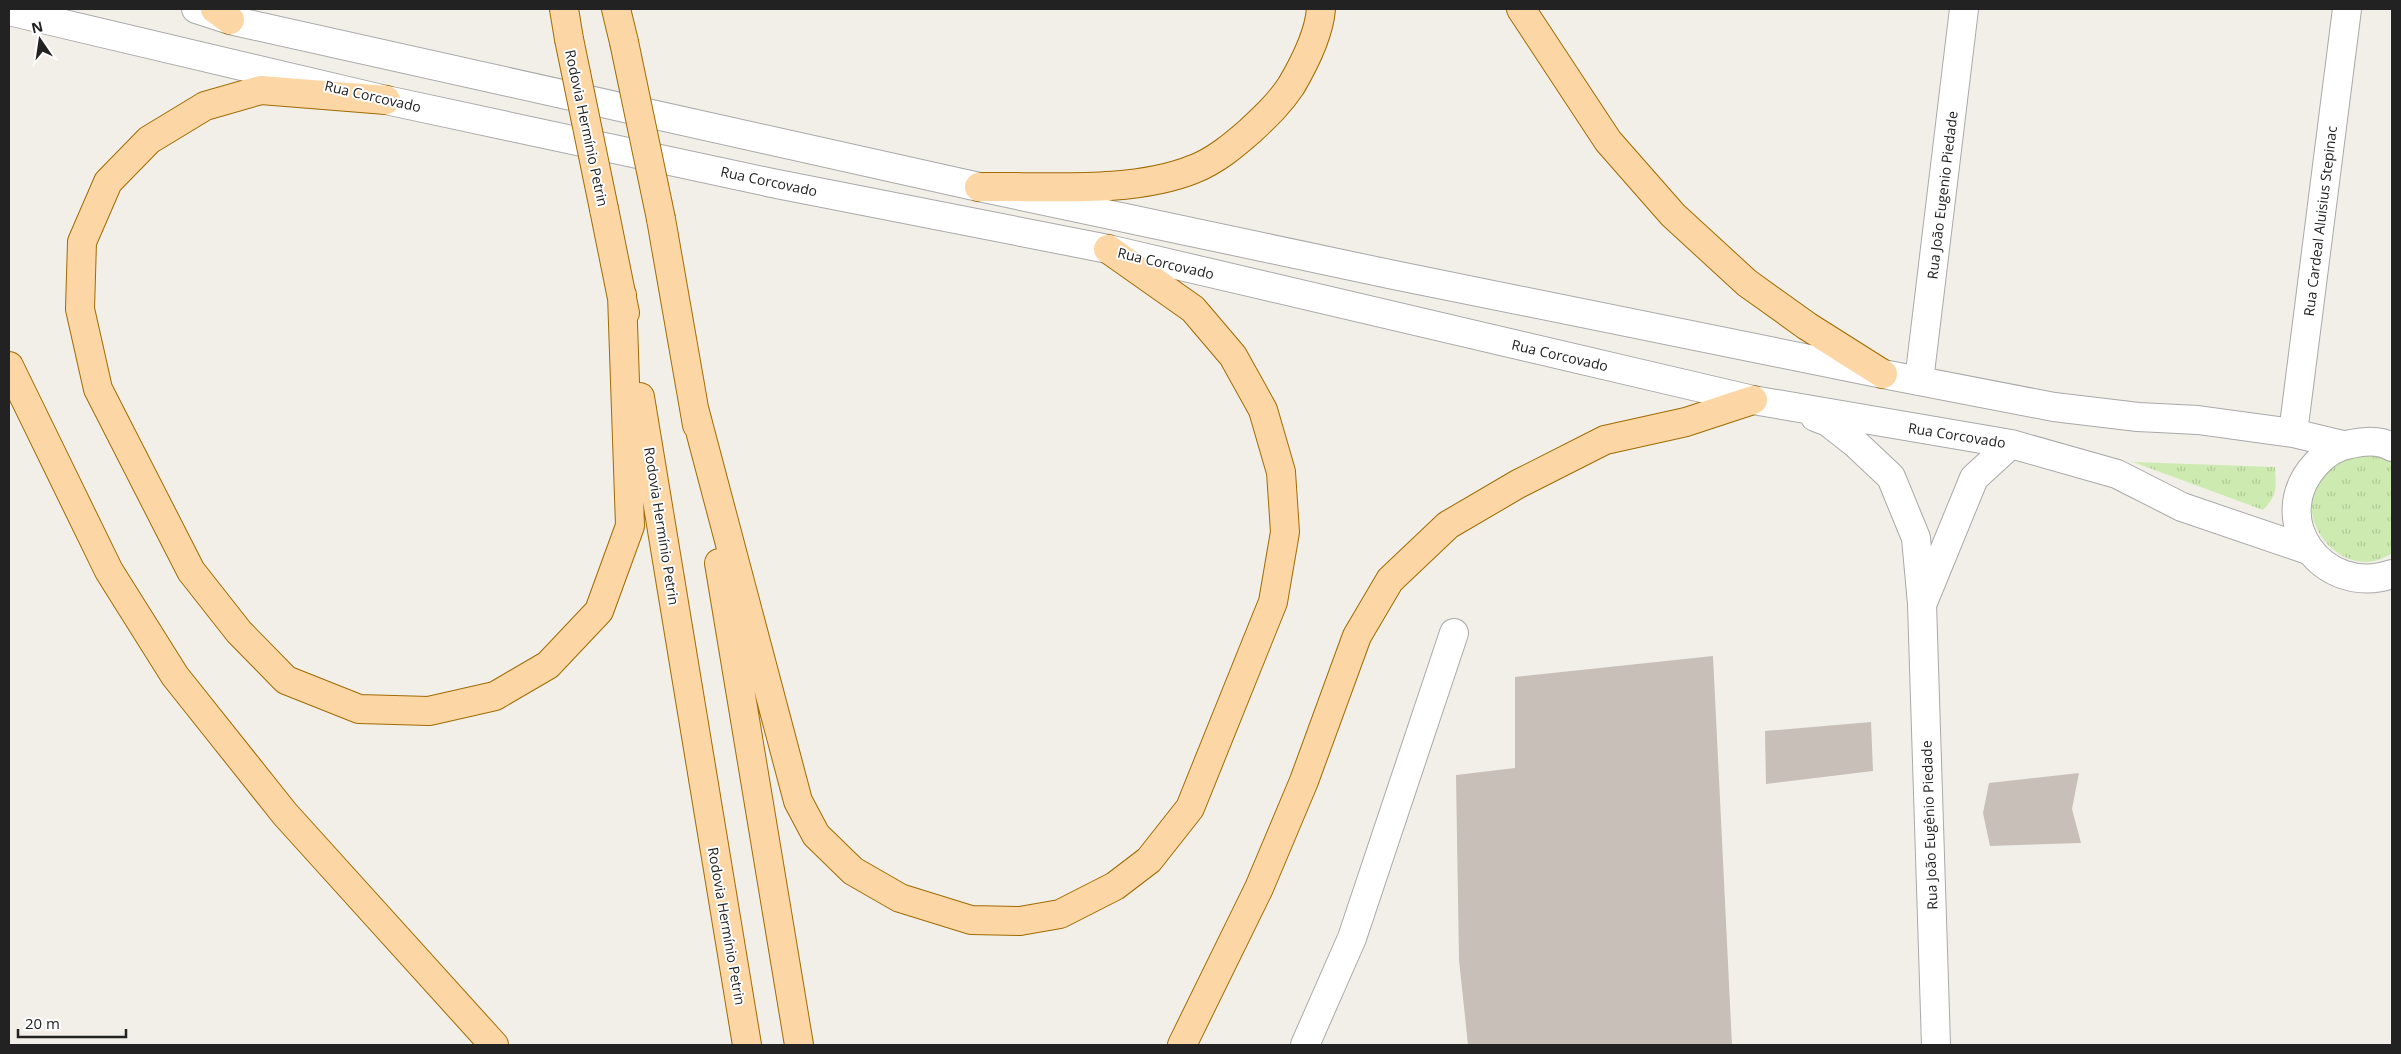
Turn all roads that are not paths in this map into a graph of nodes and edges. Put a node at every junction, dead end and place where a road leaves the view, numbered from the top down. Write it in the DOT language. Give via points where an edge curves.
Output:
graph roads {
  1 [pos="196,9"];
  2 [pos="564,9"];
  3 [pos="616,9"];
  4 [pos="1321,9"];
  5 [pos="1521,9"];
  6 [pos="1964,9"];
  7 [pos="2347,9"];
  8 [pos="9,12"];
  9 [pos="222,14"];
  10 [pos="386,100"];
  11 [pos="979,187"];
  12 [pos="1108,249"];
  13 [pos="622,295"];
  14 [pos="9,366"];
  15 [pos="1883,374"];
  16 [pos="1919,381"];
  17 [pos="1753,400"];
  18 [pos="1790,407"];
  19 [pos="694,408"];
  20 [pos="2293,433"];
  21 [pos="2011,444"];
  22 [pos="2343,445"];
  23 [pos="2392,447"];
  24 [pos="2311,551"];
  25 [pos="2390,575"];
  26 [pos="1922,604"];
  27 [pos="1454,633"];
  28 [pos="494,1045"];
  29 [pos="747,1045"];
  30 [pos="799,1045"];
  31 [pos="1182,1045"];
  32 [pos="1305,1045"];
  33 [pos="1936,1045"];
  1 -- 9 [label="street"];
  2 -- 13 [label="main road, Rodovia Hermínio Petrin, bridge"];
  3 -- 19 [label="main road, bridge" via="661,219"];
  4 -- 11 [label="main road" via="1320,22 1298,75 1277,107 1232,147 1195,169 1151,182 1116,185"];
  5 -- 15 [label="main road" via="1608,141 1673,215 1746,283"];
  6 -- 16 [label="street, Rua João Eugenio Piedade"];
  7 -- 20 [label="street, Rua Cardeal Aluisius Stepinac"];
  8 -- 10 [label="street, Rua Corcovado"];
  9 -- 11 [label="street"];
  10 -- 12 [label="street, Rua Corcovado" via="772,183"];
  10 -- 13 [label="main road" via="261,90 205,106 150,140 108,182 82,242 80,309 98,389 192,571 239,632 286,680 359,709 429,711 494,696 548,665 599,611 630,526"];
  11 -- 15 [label="street"];
  12 -- 17 [label="street, Rua Corcovado"];
  12 -- 19 [label="main road" via="1193,309 1233,356 1264,410 1280,472 1285,532 1273,602 1190,808 1149,860 1115,886 1060,914 1020,921 971,920 900,898 853,871 816,835 798,801"];
  13 -- 29 [label="main road, Rodovia Hermínio Petrin"];
  14 -- 28 [label="main road" via="108,571 175,676 286,814"];
  15 -- 16 [label="street"];
  16 -- 20 [label="street" via="2054,407 2198,420"];
  17 -- 18 [label="street, Rua Corcovado"];
  17 -- 31 [label="main road" via="1686,422 1605,440 1518,484 1448,525 1390,580 1357,636 1304,781 1259,888"];
  18 -- 21 [label="street, Rua Corcovado"];
  18 -- 26 [label="street, Rua João Eugênio Piedade" via="1828,422 1891,477 1916,538"];
  19 -- 30 [label="main road"];
  20 -- 22 [label="street"];
  21 -- 24 [label="street, Rua Corcovado" via="2117,474 2182,507"];
  21 -- 26 [label="street, Rua João Eugênio Piedade" via="1974,478"];
  22 -- 23 [label="street" via="2366,441"];
  22 -- 24 [label="street" via="2323,456 2308,473 2299,494 2297,516 2302,538"];
  24 -- 25 [label="street" via="2332,571 2353,579"];
  26 -- 33 [label="street, Rua João Eugênio Piedade"];
  27 -- 32 [label="street" via="1352,938"];
}
